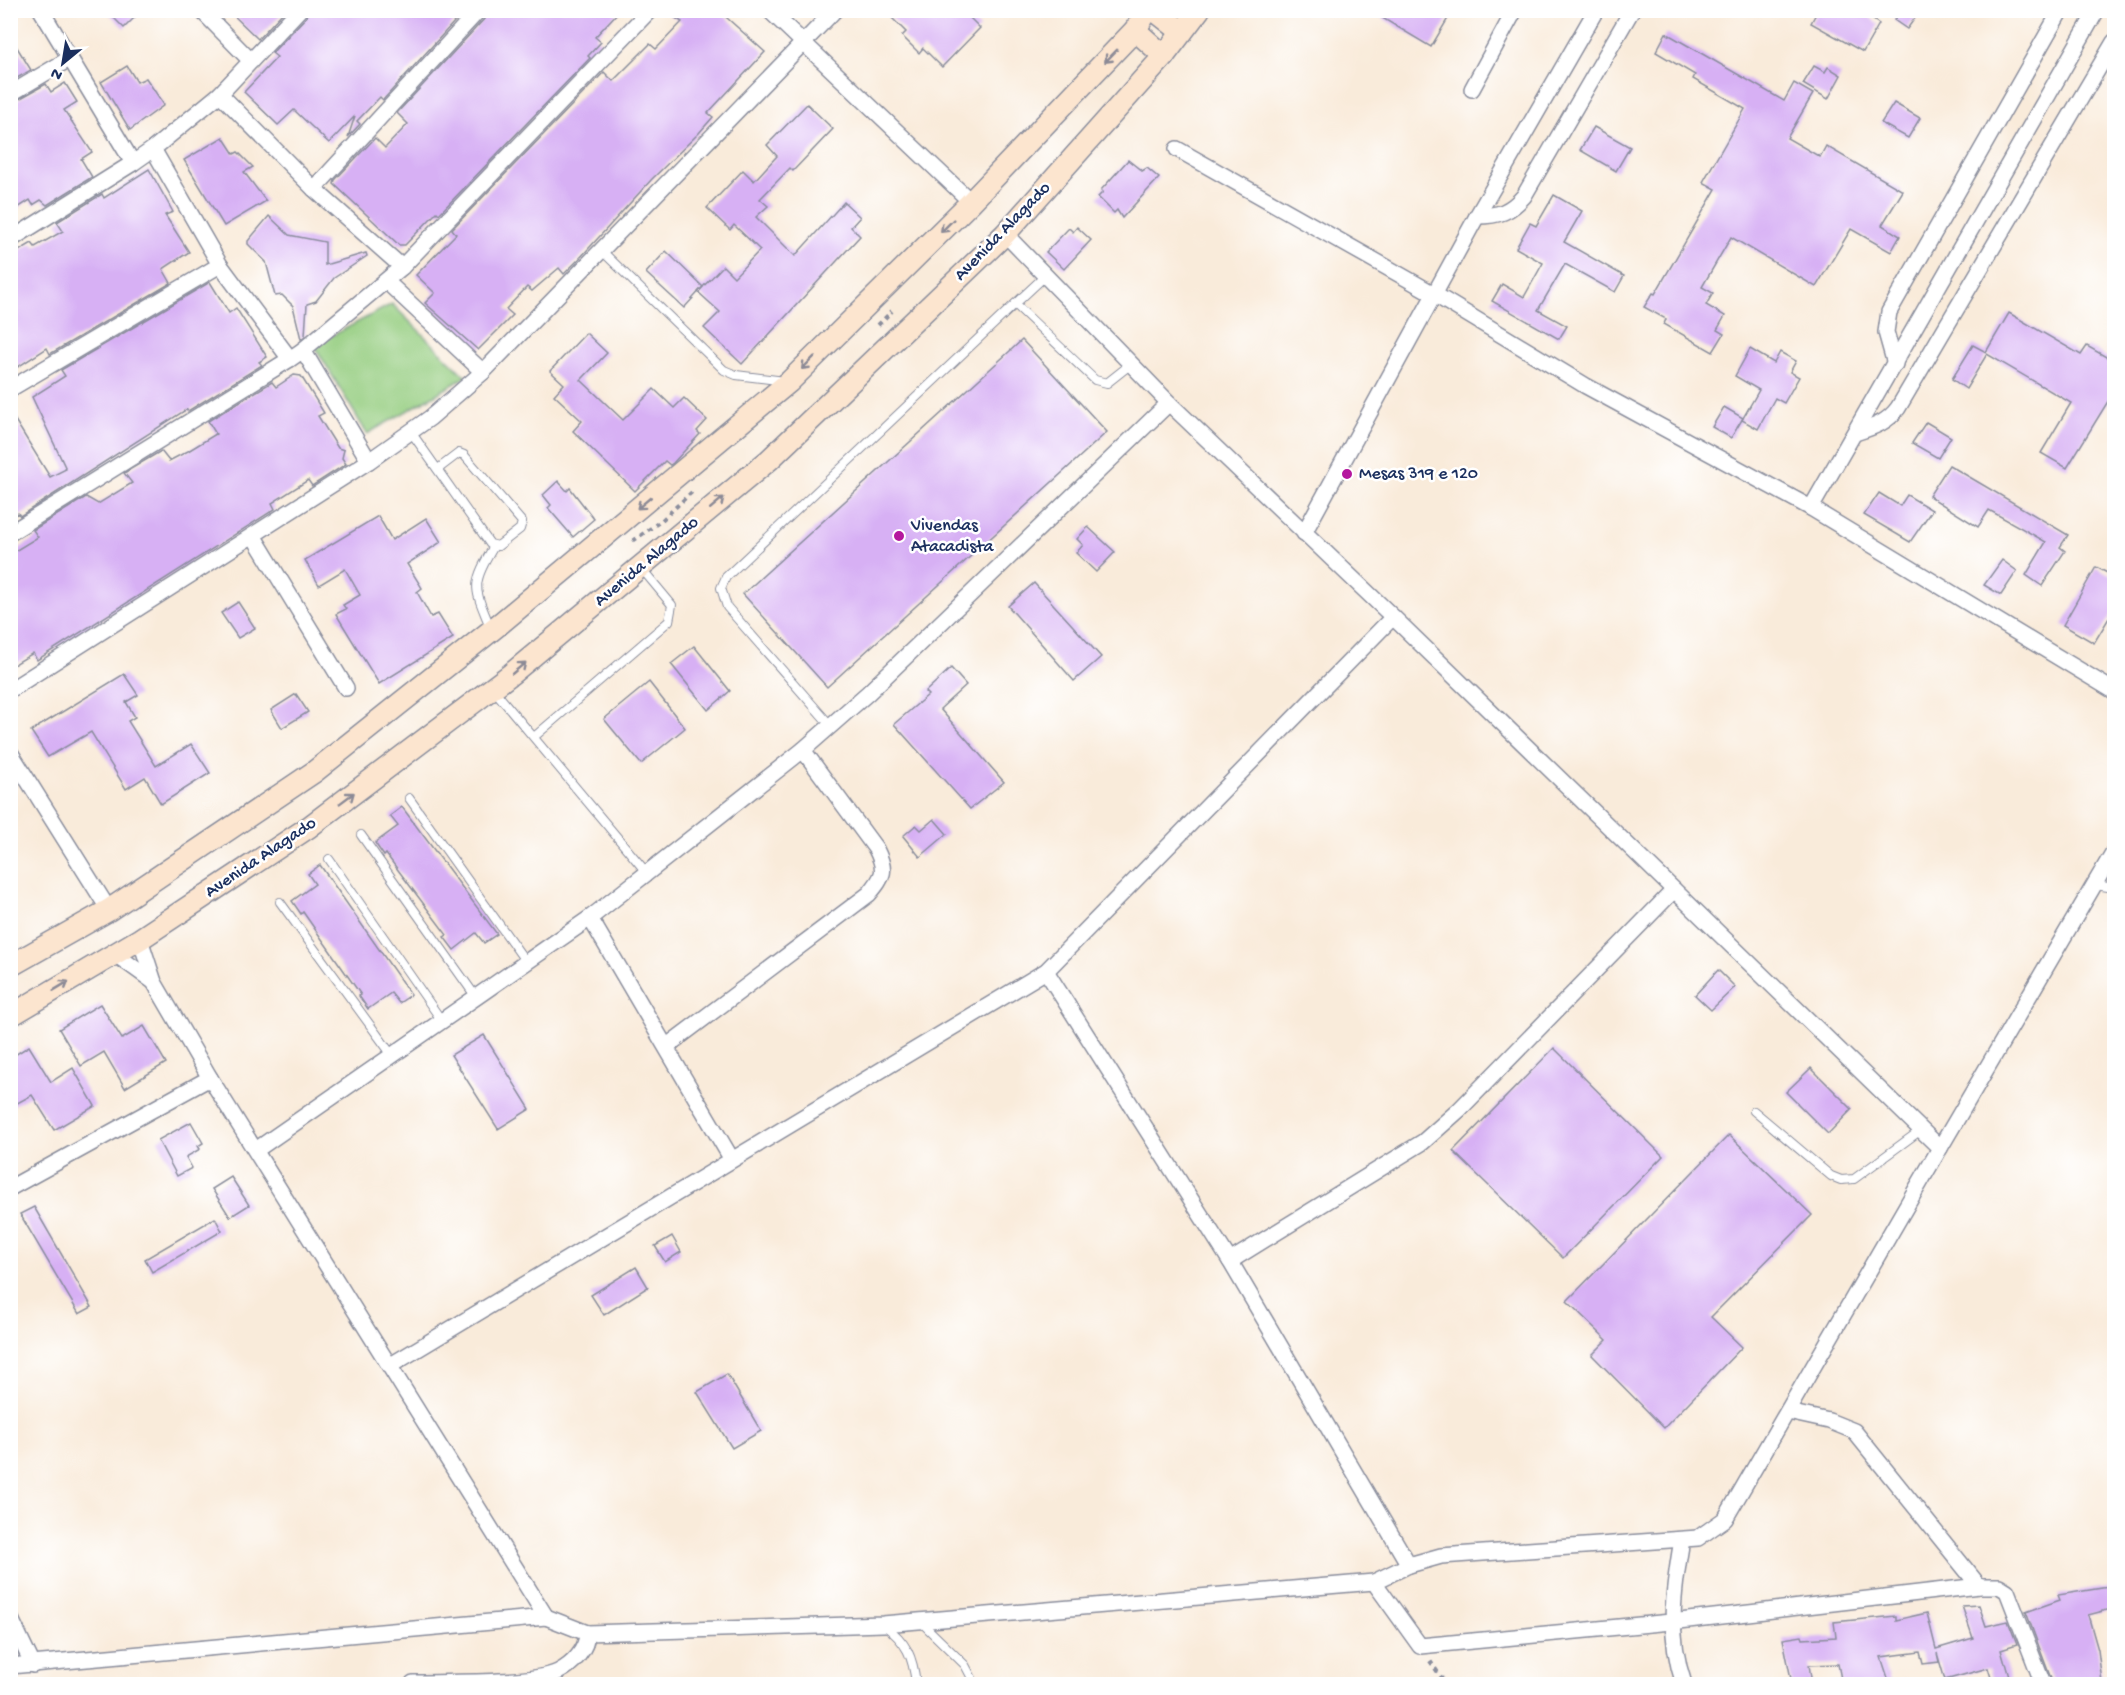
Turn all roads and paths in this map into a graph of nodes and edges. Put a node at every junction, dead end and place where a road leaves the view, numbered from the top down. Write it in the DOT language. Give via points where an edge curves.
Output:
graph roads {
  1 [pos="41,10"];
  2 [pos="201,10"];
  3 [pos="299,10"];
  4 [pos="479,10"];
  5 [pos="650,10"];
  6 [pos="769,10"];
  7 [pos="835,10"];
  8 [pos="1148,10"];
  9 [pos="1154,10"];
  10 [pos="1199,10"];
  11 [pos="1515,10"];
  12 [pos="1632,10"];
  13 [pos="2061,10"];
  14 [pos="2097,10"];
  15 [pos="1591,12"];
  16 [pos="1135,30"];
  17 [pos="1182,32"];
  18 [pos="2115,42"];
  19 [pos="804,44"];
  20 [pos="1164,56"];
  21 [pos="69,59"];
  22 [pos="251,61"];
  23 [pos="1472,89"];
  24 [pos="10,94"];
  25 [pos="220,94"];
  26 [pos="153,149"];
  27 [pos="1177,149"];
  28 [pos="133,163"];
  29 [pos="314,189"];
  30 [pos="971,202"];
  31 [pos="1477,216"];
  32 [pos="1005,234"];
  33 [pos="10,240"];
  34 [pos="602,251"];
  35 [pos="220,265"];
  36 [pos="402,267"];
  37 [pos="1045,276"];
  38 [pos="387,282"];
  39 [pos="1434,294"];
  40 [pos="1015,304"];
  41 [pos="296,355"];
  42 [pos="1131,364"];
  43 [pos="1895,364"];
  44 [pos="483,372"];
  45 [pos="789,382"];
  46 [pos="10,389"];
  47 [pos="1169,403"];
  48 [pos="411,432"];
  49 [pos="1855,433"];
  50 [pos="369,461"];
  51 [pos="438,469"];
  52 [pos="1811,508"];
  53 [pos="10,533"];
  54 [pos="1304,533"];
  55 [pos="254,537"];
  56 [pos="494,546"];
  57 [pos="641,567"];
  58 [pos="1393,617"];
  59 [pos="492,631"];
  60 [pos="346,688"];
  61 [pos="493,688"];
  62 [pos="10,690"];
  63 [pos="2115,691"];
  64 [pos="831,726"];
  65 [pos="534,737"];
  66 [pos="803,750"];
  67 [pos="10,752"];
  68 [pos="409,798"];
  69 [pos="361,835"];
  70 [pos="2115,851"];
  71 [pos="329,860"];
  72 [pos="647,873"];
  73 [pos="2096,885"];
  74 [pos="2115,888"];
  75 [pos="1674,890"];
  76 [pos="280,902"];
  77 [pos="109,910"];
  78 [pos="591,918"];
  79 [pos="140,939"];
  80 [pos="115,954"];
  81 [pos="526,962"];
  82 [pos="10,966"];
  83 [pos="1046,971"];
  84 [pos="154,982"];
  85 [pos="476,997"];
  86 [pos="10,1016"];
  87 [pos="442,1021"];
  88 [pos="668,1046"];
  89 [pos="392,1055"];
  90 [pos="210,1078"];
  91 [pos="1754,1111"];
  92 [pos="1921,1130"];
  93 [pos="1940,1148"];
  94 [pos="256,1150"];
  95 [pos="731,1158"];
  96 [pos="10,1188"];
  97 [pos="1230,1261"];
  98 [pos="391,1365"];
  99 [pos="1788,1412"];
  100 [pos="1682,1540"];
  101 [pos="1409,1565"];
  102 [pos="1374,1582"];
  103 [pos="1979,1586"];
  104 [pos="10,1617"];
  105 [pos="546,1617"];
  106 [pos="920,1621"];
  107 [pos="1671,1622"];
  108 [pos="883,1624"];
  109 [pos="587,1633"];
  110 [pos="1420,1646"];
  111 [pos="33,1665"];
  112 [pos="10,1666"];
  113 [pos="529,1681"];
  114 [pos="413,1683"];
  115 [pos="916,1684"];
  116 [pos="975,1684"];
  117 [pos="1446,1684"];
  118 [pos="1684,1684"];
  119 [pos="2043,1684"];
  1 -- 21 [label="street"];
  2 -- 22 [label="street"];
  3 -- 22 [label="street"];
  4 -- 29 [label="street"];
  5 -- 36 [label="street"];
  6 -- 19 [label="street"];
  7 -- 19 [label="street"];
  8 -- 16 [label="main road"];
  9 -- 17 [label="main road"];
  10 -- 17 [label="main road, Avenida Alagado"];
  11 -- 23 [label="street"];
  12 -- 31 [label="street" via="1524,196 1513,208 1497,216"];
  13 -- 43 [label="street" via="1888,312 1886,332"];
  14 -- 43 [label="street"];
  15 -- 31 [label="street"];
  16 -- 20 [label="main road"];
  16 -- 30 [label="main road, one-way"];
  17 -- 20 [label="main road, Avenida Alagado"];
  18 -- 49 [label="street" via="1898,408 1879,425"];
  19 -- 30 [label="street"];
  19 -- 34 [label="street"];
  20 -- 32 [label="main road, Avenida Alagado"];
  21 -- 24 [label="street"];
  21 -- 28 [label="street"];
  22 -- 25 [label="street"];
  25 -- 26 [label="street"];
  25 -- 29 [label="street"];
  26 -- 28 [label="street"];
  26 -- 35 [label="street"];
  27 -- 39 [label="street"];
  28 -- 33 [label="street"];
  29 -- 36 [label="street"];
  30 -- 45 [label="main road, one-way"];
  31 -- 39 [label="street"];
  32 -- 37 [label="street"];
  57 -- 32 [label="main road, Avenida Alagado, one-way" via="769,460"];
  34 -- 44 [label="street"];
  34 -- 45 [label="lane" via="724,370"];
  35 -- 41 [label="street"];
  35 -- 46 [label="street"];
  36 -- 38 [label="street"];
  37 -- 40 [label="lane"];
  37 -- 42 [label="street"];
  38 -- 41 [label="street"];
  38 -- 44 [label="street"];
  39 -- 52 [label="street" via="1586,386"];
  39 -- 54 [label="street"];
  40 -- 42 [label="lane" via="1095,380 1107,383"];
  40 -- 64 [label="lane" via="726,577 720,588 727,607"];
  41 -- 50 [label="street"];
  41 -- 53 [label="street"];
  42 -- 47 [label="street"];
  43 -- 49 [label="street"];
  44 -- 48 [label="street"];
  45 -- 59 [label="main road, one-way"];
  47 -- 54 [label="street"];
  47 -- 64 [label="street"];
  48 -- 50 [label="street"];
  48 -- 51 [label="lane"];
  49 -- 52 [label="street"];
  50 -- 55 [label="street"];
  51 -- 56 [label="lane"];
  51 -- 56 [label="lane" via="459,453 464,455 522,522 520,529"];
  52 -- 63 [label="street"];
  54 -- 58 [label="street"];
  55 -- 60 [label="street"];
  55 -- 62 [label="street"];
  56 -- 59 [label="lane" via="476,584"];
  61 -- 57 [label="main road, Avenida Alagado, one-way"];
  57 -- 65 [label="lane" via="672,605 669,621"];
  58 -- 75 [label="street"];
  58 -- 83 [label="street"];
  59 -- 77 [label="main road" via="314,772"];
  61 -- 65 [label="lane"];
  79 -- 61 [label="main road, Avenida Alagado, one-way" via="309,826"];
  64 -- 66 [label="street"];
  65 -- 72 [label="lane"];
  66 -- 72 [label="street"];
  66 -- 88 [label="street" via="876,849 883,864 881,879 869,894"];
  67 -- 77 [label="street"];
  68 -- 81 [label="lane"];
  69 -- 85 [label="lane"];
  70 -- 73 [label="street"];
  71 -- 87 [label="lane"];
  72 -- 78 [label="street"];
  73 -- 74 [label="lane"];
  73 -- 93 [label="street"];
  75 -- 92 [label="street"];
  75 -- 97 [label="street" via="1423,1142"];
  76 -- 89 [label="lane"];
  77 -- 82 [label="main road"];
  78 -- 81 [label="street"];
  78 -- 88 [label="street"];
  79 -- 80 [label="main road, Avenida Alagado"];
  79 -- 84 [label="street"];
  80 -- 84 [label="street"];
  86 -- 80 [label="main road, Avenida Alagado, one-way"];
  81 -- 85 [label="street"];
  83 -- 95 [label="street"];
  83 -- 97 [label="street"];
  84 -- 90 [label="street"];
  85 -- 87 [label="street"];
  87 -- 89 [label="street"];
  88 -- 95 [label="street"];
  89 -- 94 [label="street"];
  90 -- 94 [label="street"];
  90 -- 96 [label="street"];
  91 -- 92 [label="lane" via="1831,1176 1841,1180 1854,1179"];
  92 -- 93 [label="street"];
  93 -- 99 [label="street"];
  94 -- 98 [label="street"];
  95 -- 98 [label="street"];
  97 -- 101 [label="street"];
  98 -- 105 [label="street"];
  99 -- 100 [label="street" via="1725,1519 1698,1538"];
  99 -- 103 [label="street" via="1854,1431"];
  100 -- 101 [label="street" via="1442,1556"];
  100 -- 107 [label="street"];
  101 -- 102 [label="street"];
  102 -- 106 [label="street"];
  102 -- 110 [label="street"];
  103 -- 107 [label="street"];
  103 -- 119 [label="street" via="1999,1586 2007,1591"];
  104 -- 111 [label="street"];
  105 -- 109 [label="street"];
  105 -- 111 [label="street"];
  106 -- 108 [label="street"];
  106 -- 116 [label="lane" via="958,1657"];
  107 -- 110 [label="street"];
  107 -- 118 [label="street"];
  108 -- 109 [label="street"];
  108 -- 115 [label="lane" via="908,1647 914,1660"];
  109 -- 113 [label="street" via="582,1651 572,1663 557,1673"];
  110 -- 117 [label="path"];
  111 -- 112 [label="street"];
  113 -- 114 [label="street"];
}
